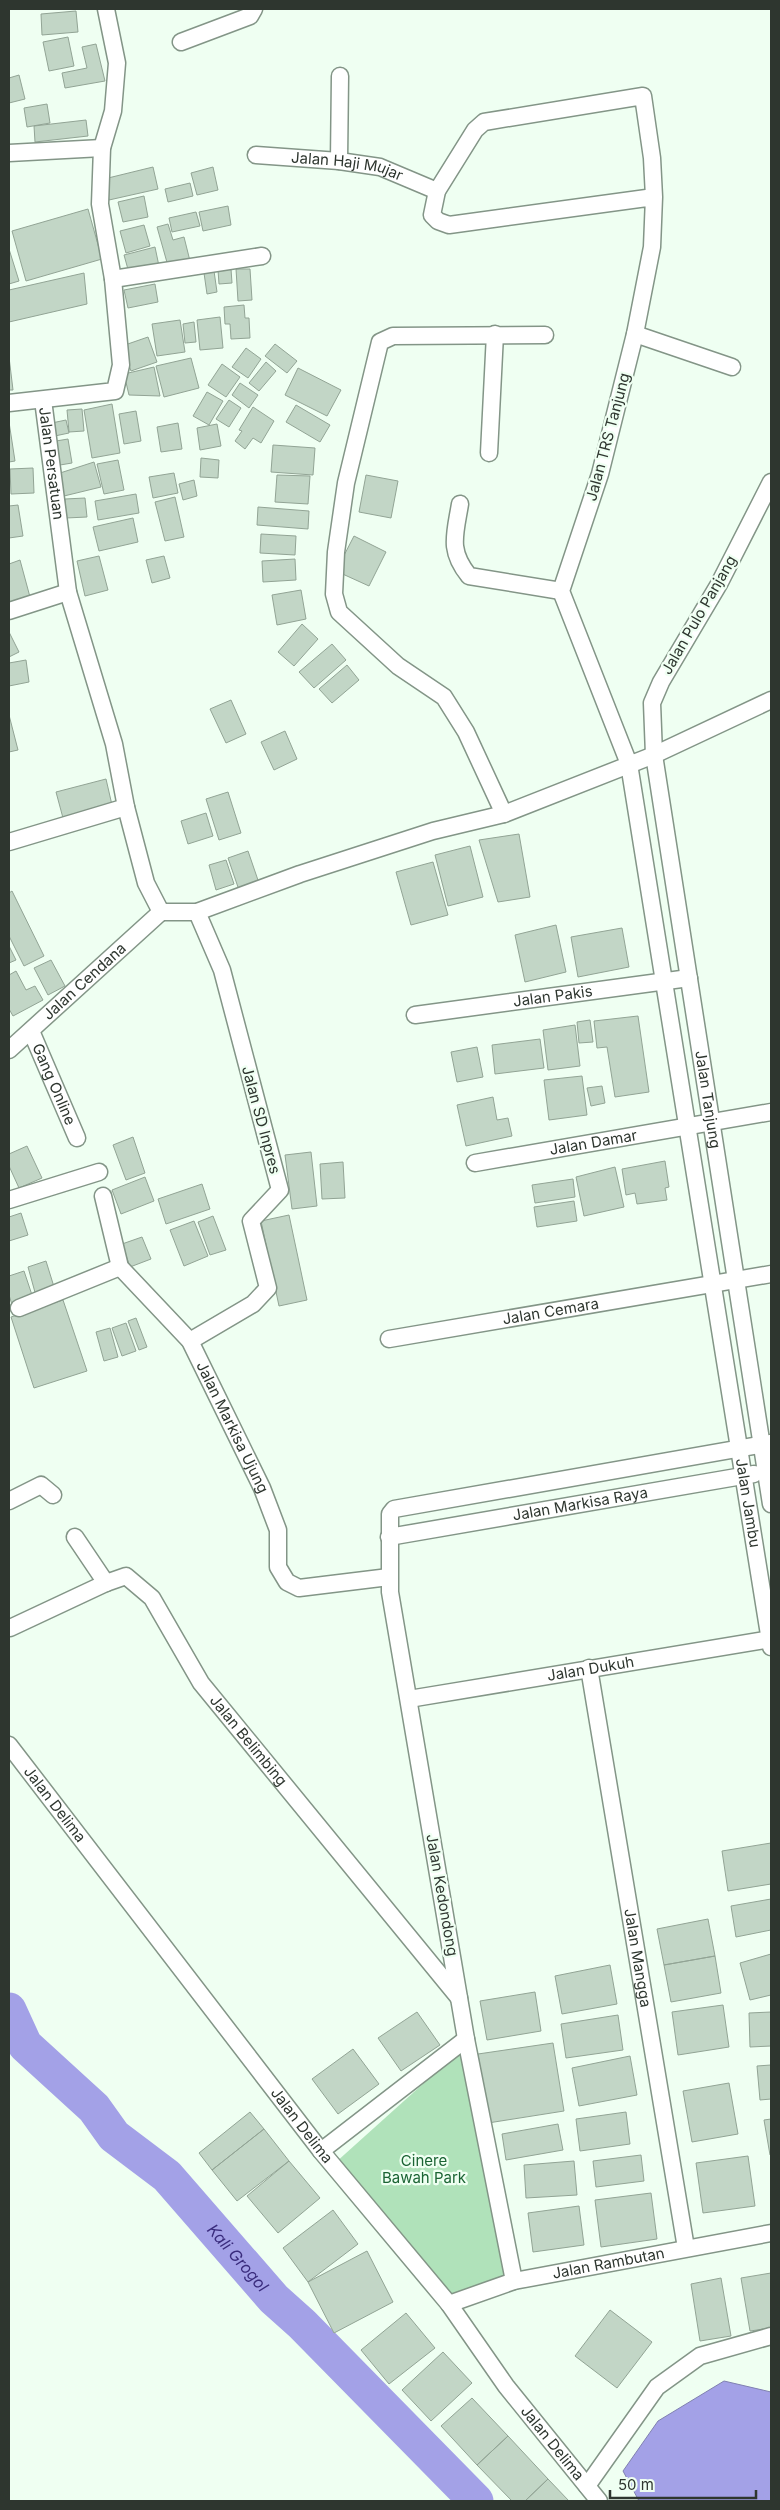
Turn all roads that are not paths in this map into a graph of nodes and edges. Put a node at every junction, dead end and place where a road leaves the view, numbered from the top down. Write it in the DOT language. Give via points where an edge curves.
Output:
graph roads {
  1 [pos="106,9"];
  2 [pos="254,9"];
  3 [pos="181,42"];
  4 [pos="340,76"];
  5 [pos="102,148"];
  6 [pos="9,153"];
  7 [pos="256,155"];
  8 [pos="339,161"];
  9 [pos="436,191"];
  10 [pos="654,197"];
  11 [pos="262,256"];
  12 [pos="113,279"];
  13 [pos="495,334"];
  14 [pos="635,334"];
  15 [pos="545,335"];
  16 [pos="732,367"];
  17 [pos="44,400"];
  18 [pos="9,403"];
  19 [pos="489,453"];
  20 [pos="771,482"];
  21 [pos="460,504"];
  22 [pos="561,591"];
  23 [pos="68,592"];
  24 [pos="9,611"];
  25 [pos="771,700"];
  26 [pos="654,755"];
  27 [pos="629,764"];
  28 [pos="126,807"];
  29 [pos="504,814"];
  30 [pos="9,842"];
  31 [pos="161,912"];
  32 [pos="197,912"];
  33 [pos="689,978"];
  34 [pos="664,982"];
  35 [pos="415,1015"];
  36 [pos="31,1031"];
  37 [pos="9,1050"];
  38 [pos="771,1112"];
  39 [pos="712,1122"];
  40 [pos="687,1126"];
  41 [pos="77,1138"];
  42 [pos="474,1163"];
  43 [pos="99,1172"];
  44 [pos="103,1196"];
  45 [pos="9,1200"];
  46 [pos="120,1267"];
  47 [pos="771,1274"];
  48 [pos="736,1280"];
  49 [pos="713,1284"];
  50 [pos="19,1308"];
  51 [pos="389,1339"];
  52 [pos="190,1342"];
  53 [pos="766,1444"];
  54 [pos="739,1448"];
  55 [pos="769,1472"];
  56 [pos="744,1476"];
  57 [pos="53,1495"];
  58 [pos="9,1501"];
  59 [pos="771,1504"];
  60 [pos="394,1509"];
  61 [pos="75,1537"];
  62 [pos="389,1537"];
  63 [pos="389,1577"];
  64 [pos="106,1583"];
  65 [pos="10,1628"];
  66 [pos="771,1641"];
  67 [pos="589,1668"];
  68 [pos="409,1699"];
  69 [pos="9,1745"];
  70 [pos="460,2000"];
  71 [pos="466,2039"];
  72 [pos="321,2151"];
  73 [pos="771,2233"];
  74 [pos="686,2248"];
  75 [pos="514,2281"];
  76 [pos="449,2304"];
  77 [pos="771,2336"];
  78 [pos="587,2486"];
  79 [pos="599,2501"];
  1 -- 5 [label="street, Jalan Persatuan" via="117,63 113,111"];
  2 -- 3 [label="street" via="250,16"];
  4 -- 8 [label="street"];
  5 -- 6 [label="street"];
  5 -- 12 [label="street, Jalan Persatuan" via="100,204"];
  7 -- 8 [label="street, Jalan Haji Mujar"];
  8 -- 9 [label="street, Jalan Haji Mujar" via="380,168"];
  9 -- 10 [label="street" via="432,215 449,225"];
  9 -- 10 [label="street, Jalan TRS Tanjung" via="475,130 484,122 643,96"];
  10 -- 14 [label="street, Jalan TRS Tanjung" via="652,248"];
  11 -- 12 [label="street"];
  12 -- 17 [label="street, Jalan Persatuan" via="121,365 115,391"];
  13 -- 15 [label="street"];
  13 -- 19 [label="street"];
  13 -- 29 [label="street" via="392,336 380,342 346,483 336,552 334,594 339,612 398,666 444,697 466,732"];
  14 -- 16 [label="street"];
  14 -- 22 [label="street, Jalan TRS Tanjung" via="600,474"];
  17 -- 18 [label="street"];
  17 -- 23 [label="street, Jalan Persatuan"];
  20 -- 26 [label="street, Jalan Pulo Panjang" via="719,584 661,682 652,703"];
  21 -- 22 [label="street" via="453,546 458,563 469,576"];
  22 -- 27 [label="street"];
  23 -- 24 [label="street"];
  23 -- 28 [label="street, Jalan Persatuan" via="114,744"];
  25 -- 26 [label="street"];
  26 -- 27 [label="street"];
  26 -- 33 [label="street, Jalan Tanjung"];
  27 -- 29 [label="street"];
  27 -- 34 [label="street, Jalan Tanjung"];
  28 -- 30 [label="street"];
  28 -- 31 [label="street, Jalan Persatuan" via="146,883"];
  29 -- 32 [label="street" via="433,831 300,874"];
  31 -- 32 [label="street"];
  31 -- 36 [label="street, Jalan Cendana"];
  32 -- 52 [label="street, Jalan SD Inpres" via="222,970 280,1190 250,1221 268,1288 253,1304"];
  33 -- 34 [label="street, Jalan Pakis"];
  33 -- 39 [label="street, Jalan Tanjung"];
  34 -- 35 [label="street, Jalan Pakis"];
  34 -- 40 [label="street, Jalan Tanjung"];
  36 -- 37 [label="street, Jalan Cendana"];
  36 -- 41 [label="street, Gang Online"];
  38 -- 39 [label="street, Jalan Damar"];
  39 -- 40 [label="street, Jalan Damar"];
  39 -- 48 [label="street, Jalan Tanjung"];
  40 -- 42 [label="street, Jalan Damar"];
  40 -- 49 [label="street, Jalan Tanjung"];
  43 -- 45 [label="street"];
  44 -- 46 [label="street, Jalan Markisa Ujung"];
  46 -- 50 [label="street"];
  46 -- 52 [label="street, Jalan Markisa Ujung"];
  47 -- 48 [label="street, Jalan Cemara"];
  48 -- 49 [label="street, Jalan Cemara"];
  48 -- 53 [label="street, Jalan Tanjung"];
  49 -- 51 [label="street, Jalan Cemara"];
  49 -- 54 [label="street, Jalan Tanjung"];
  52 -- 63 [label="street, Jalan Markisa Ujung" via="262,1488 278,1530 278,1567 287,1582 299,1588"];
  53 -- 54 [label="street, Jalan Markisa Raya"];
  53 -- 55 [label="street, Jalan Jambu"];
  54 -- 56 [label="street, Jalan Jambu"];
  54 -- 60 [label="street, Jalan Markisa Raya"];
  55 -- 56 [label="street, Jalan Markisa Raya"];
  55 -- 59 [label="street, Jalan Jambu"];
  56 -- 62 [label="street, Jalan Markisa Raya"];
  56 -- 66 [label="street, Jalan Jambu"];
  57 -- 58 [label="street" via="41,1486"];
  60 -- 62 [label="street, Jalan Kedondong" via="390,1514"];
  61 -- 64 [label="street"];
  62 -- 63 [label="street, Jalan Kedondong"];
  63 -- 68 [label="street, Jalan Kedondong"];
  64 -- 65 [label="street, Jalan Belimbing"];
  64 -- 70 [label="street, Jalan Belimbing" via="126,1576 152,1598 201,1683"];
  66 -- 67 [label="street, Jalan Dukuh"];
  67 -- 68 [label="street, Jalan Dukuh"];
  67 -- 74 [label="street, Jalan Mangga"];
  68 -- 70 [label="street, Jalan Kedondong"];
  69 -- 72 [label="street, Jalan Delima"];
  70 -- 71 [label="street, Jalan Kedondong"];
  71 -- 72 [label="street"];
  71 -- 75 [label="street, Jalan Kedondong"];
  72 -- 76 [label="street, Jalan Delima"];
  73 -- 74 [label="street, Jalan Rambutan"];
  74 -- 75 [label="street, Jalan Rambutan"];
  75 -- 76 [label="street, Jalan Rambutan"];
  76 -- 78 [label="street, Jalan Delima" via="506,2386"];
  77 -- 78 [label="street" via="700,2356 657,2387"];
  78 -- 79 [label="street, Jalan Delima"];
}
